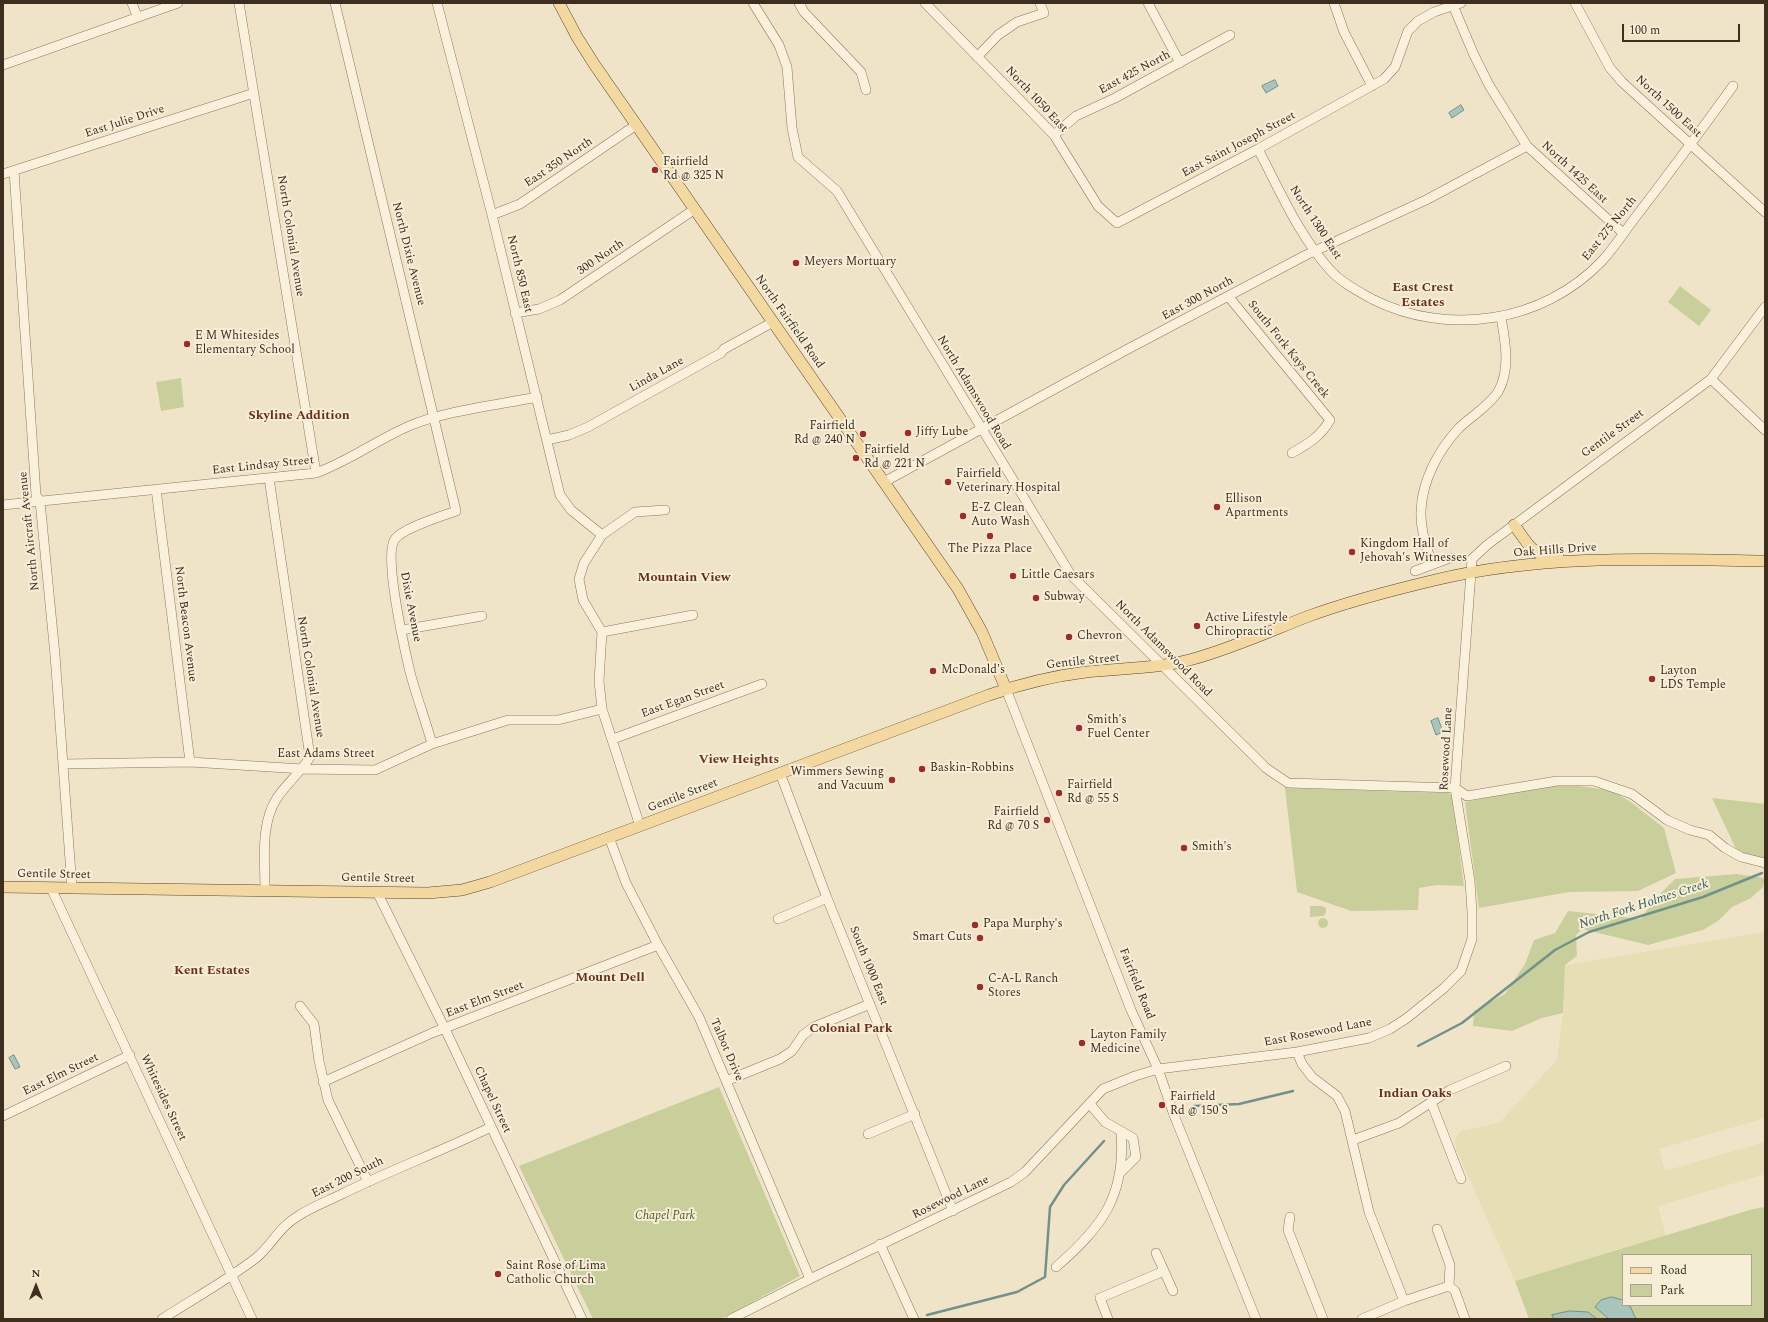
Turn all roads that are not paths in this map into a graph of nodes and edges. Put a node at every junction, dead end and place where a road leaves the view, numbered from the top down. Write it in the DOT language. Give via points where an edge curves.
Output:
graph roads {
  1 [pos="132,3"];
  2 [pos="178,3"];
  3 [pos="239,3"];
  4 [pos="335,3"];
  5 [pos="437,3"];
  6 [pos="559,3"];
  7 [pos="753,3"];
  8 [pos="799,3"];
  9 [pos="925,3"];
  10 [pos="1040,3"];
  11 [pos="1148,3"];
  12 [pos="1334,3"];
  13 [pos="1575,3"];
  14 [pos="1456,4"];
  15 [pos="137,16"];
  16 [pos="1230,34"];
  17 [pos="978,56"];
  18 [pos="1180,62"];
  19 [pos="3,65"];
  20 [pos="1372,86"];
  21 [pos="1732,86"];
  22 [pos="866,90"];
  23 [pos="254,93"];
  24 [pos="636,125"];
  25 [pos="1054,135"];
  26 [pos="1691,145"];
  27 [pos="1527,146"];
  28 [pos="1258,149"];
  29 [pos="14,171"];
  30 [pos="3,174"];
  31 [pos="695,209"];
  32 [pos="1765,212"];
  33 [pos="492,215"];
  34 [pos="1117,223"];
  35 [pos="1623,234"];
  36 [pos="1315,251"];
  37 [pos="1228,296"];
  38 [pos="1765,307"];
  39 [pos="515,313"];
  40 [pos="1501,317"];
  41 [pos="1435,320"];
  42 [pos="773,322"];
  43 [pos="1711,379"];
  44 [pos="537,397"];
  45 [pos="434,418"];
  46 [pos="981,429"];
  47 [pos="1765,430"];
  48 [pos="547,440"];
  49 [pos="1292,452"];
  50 [pos="316,474"];
  51 [pos="269,478"];
  52 [pos="884,482"];
  53 [pos="156,489"];
  54 [pos="40,501"];
  55 [pos="3,505"];
  56 [pos="665,510"];
  57 [pos="456,511"];
  58 [pos="1514,524"];
  59 [pos="602,535"];
  60 [pos="1450,558"];
  61 [pos="1608,560"];
  62 [pos="1765,561"];
  63 [pos="1432,565"];
  64 [pos="1415,571"];
  65 [pos="1471,573"];
  66 [pos="1352,603"];
  67 [pos="693,615"];
  68 [pos="482,616"];
  69 [pos="402,630"];
  70 [pos="602,632"];
  71 [pos="993,658"];
  72 [pos="1163,667"];
  73 [pos="762,684"];
  74 [pos="1006,689"];
  75 [pos="602,709"];
  76 [pos="614,739"];
  77 [pos="432,744"];
  78 [pos="190,762"];
  79 [pos="63,764"];
  80 [pos="303,769"];
  81 [pos="780,773"];
  82 [pos="1455,788"];
  83 [pos="640,826"];
  84 [pos="609,837"];
  85 [pos="1765,862"];
  86 [pos="3,887"];
  87 [pos="51,888"];
  88 [pos="72,888"];
  89 [pos="265,891"];
  90 [pos="377,892"];
  91 [pos="827,898"];
  92 [pos="778,919"];
  93 [pos="658,945"];
  94 [pos="1461,971"];
  95 [pos="870,1004"];
  96 [pos="300,1006"];
  97 [pos="445,1028"];
  98 [pos="1297,1052"];
  99 [pos="130,1056"];
  100 [pos="1506,1066"];
  101 [pos="1158,1069"];
  102 [pos="726,1081"];
  103 [pos="323,1082"];
  104 [pos="1431,1102"];
  105 [pos="1090,1104"];
  106 [pos="915,1114"];
  107 [pos="3,1116"];
  108 [pos="491,1126"];
  109 [pos="1120,1132"];
  110 [pos="868,1134"];
  111 [pos="1353,1140"];
  112 [pos="1119,1174"];
  113 [pos="1461,1179"];
  114 [pos="368,1182"];
  115 [pos="953,1211"];
  116 [pos="1290,1217"];
  117 [pos="1437,1229"];
  118 [pos="880,1244"];
  119 [pos="1156,1253"];
  120 [pos="1056,1267"];
  121 [pos="1164,1271"];
  122 [pos="232,1275"];
  123 [pos="810,1279"];
  124 [pos="1449,1286"];
  125 [pos="1173,1290"];
  126 [pos="1404,1301"];
  127 [pos="162,1319"];
  128 [pos="252,1319"];
  129 [pos="582,1319"];
  130 [pos="731,1319"];
  131 [pos="914,1319"];
  132 [pos="1108,1319"];
  133 [pos="1256,1319"];
  134 [pos="1323,1319"];
  135 [pos="1362,1319"];
  136 [pos="1465,1319"];
  1 -- 15 [label="street"];
  2 -- 15 [label="street"];
  3 -- 23 [label="street, North Colonial Avenue"];
  4 -- 45 [label="street, North Dixie Avenue"];
  5 -- 33 [label="street, North 850 East"];
  6 -- 24 [label="main road, North Fairfield Road" via="581,45"];
  7 -- 46 [label="street, North Adamswood Road" via="779,45 787,67 792,128 798,157 836,191"];
  8 -- 22 [label="street" via="804,12 861,72"];
  9 -- 17 [label="street, North 1050 East"];
  10 -- 17 [label="street" via="1044,13 1017,22 998,35"];
  11 -- 18 [label="street"];
  12 -- 20 [label="street" via="1344,32"];
  13 -- 26 [label="street, North 1500 East" via="1610,68"];
  14 -- 20 [label="street, East Saint Joseph Street" via="1418,21 1408,31 1394,67 1384,79"];
  14 -- 27 [label="street, North 1425 East" via="1489,85"];
  15 -- 19 [label="street"];
  16 -- 18 [label="street, East 425 North"];
  17 -- 25 [label="street, North 1050 East"];
  18 -- 25 [label="street, East 425 North" via="1116,98 1076,116"];
  20 -- 28 [label="street, East Saint Joseph Street"];
  21 -- 26 [label="street, East 275 North"];
  23 -- 29 [label="street, East Julie Drive"];
  23 -- 50 [label="street, North Colonial Avenue"];
  24 -- 31 [label="main road, North Fairfield Road"];
  24 -- 33 [label="street, East 350 North" via="520,204"];
  25 -- 34 [label="street, North 1050 East" via="1098,206"];
  26 -- 32 [label="street, North 1500 East"];
  26 -- 35 [label="street, East 275 North"];
  27 -- 35 [label="street, North 1425 East"];
  27 -- 36 [label="street, East 300 North" via="1426,200"];
  28 -- 34 [label="street, East Saint Joseph Street"];
  28 -- 36 [label="street, North 1300 East" via="1291,213"];
  29 -- 30 [label="street, East Julie Drive"];
  29 -- 54 [label="street, North Aircraft Avenue" via="36,495"];
  31 -- 39 [label="street, 300 North" via="560,300 539,309"];
  31 -- 42 [label="main road, North Fairfield Road"];
  33 -- 39 [label="street, North 850 East"];
  35 -- 40 [label="street, East 275 North" via="1602,261 1580,280 1554,297"];
  36 -- 37 [label="street, East 300 North"];
  36 -- 41 [label="street, North 1300 East" via="1332,273 1356,290 1382,304"];
  37 -- 46 [label="street, East 300 North"];
  37 -- 49 [label="street, South Fork Kays Creek" via="1330,420 1325,429 1311,442"];
  38 -- 43 [label="street, Gentile Street"];
  39 -- 44 [label="street, North 850 East"];
  40 -- 41 [label="street, East 275 North" via="1474,321"];
  40 -- 63 [label="street" via="1507,351 1498,391 1444,446 1432,466 1425,488 1421,511 1424,538"];
  42 -- 48 [label="street, Linda Lane" via="588,427"];
  42 -- 52 [label="main road, North Fairfield Road"];
  43 -- 47 [label="street"];
  43 -- 58 [label="street, Gentile Street"];
  44 -- 45 [label="street, East Lindsay Street"];
  44 -- 48 [label="street, North 850 East"];
  45 -- 50 [label="street, East Lindsay Street" via="408,426"];
  45 -- 57 [label="street, North Dixie Avenue"];
  46 -- 52 [label="street, East 300 North"];
  46 -- 72 [label="street, North Adamswood Road" via="1071,575"];
  48 -- 59 [label="street, North 850 East" via="560,495 571,510"];
  50 -- 51 [label="street, East Lindsay Street"];
  51 -- 53 [label="street, East Lindsay Street"];
  51 -- 80 [label="street, North Colonial Avenue" via="310,757"];
  52 -- 71 [label="main road, North Fairfield Road" via="958,589 975,617"];
  53 -- 54 [label="street, East Lindsay Street"];
  53 -- 78 [label="street, North Beacon Avenue"];
  54 -- 55 [label="street, East Lindsay Street"];
  54 -- 79 [label="street, North Aircraft Avenue"];
  56 -- 59 [label="street" via="635,512"];
  57 -- 69 [label="street, Dixie Avenue" via="406,531 394,539 390,568"];
  58 -- 61 [label="main road" via="1533,550 1540,555 1581,556"];
  58 -- 65 [label="street, Gentile Street" via="1477,553 1472,560"];
  59 -- 70 [label="street" via="584,563 579,579 583,600"];
  60 -- 63 [label="street"];
  61 -- 62 [label="main road, Oak Hills Drive"];
  61 -- 65 [label="main road, Oak Hills Drive" via="1553,563"];
  63 -- 64 [label="street"];
  65 -- 66 [label="main road, Oak Hills Drive" via="1434,580"];
  65 -- 82 [label="street, Rosewood Lane"];
  66 -- 72 [label="main road, Gentile Street" via="1310,616 1230,647"];
  67 -- 70 [label="street"];
  68 -- 69 [label="street"];
  69 -- 77 [label="street, Dixie Avenue" via="409,668"];
  70 -- 75 [label="street" via="598,681"];
  71 -- 74 [label="main road, Fairfield Road"];
  72 -- 74 [label="main road, Gentile Street" via="1059,676"];
  72 -- 82 [label="street, North Adamswood Road" via="1266,768 1288,783"];
  73 -- 76 [label="street, East Egan Street"];
  74 -- 81 [label="main road, Gentile Street"];
  74 -- 101 [label="street, Fairfield Road" via="1131,1010"];
  75 -- 76 [label="street"];
  75 -- 77 [label="street, East Adams Street" via="558,720 508,720"];
  76 -- 83 [label="street"];
  77 -- 80 [label="street, East Adams Street" via="375,770"];
  78 -- 79 [label="street, East Adams Street"];
  78 -- 80 [label="street, East Adams Street"];
  79 -- 88 [label="street, North Aircraft Avenue"];
  80 -- 89 [label="street, North Colonial Avenue" via="278,797 269,812 265,835"];
  81 -- 83 [label="main road, Gentile Street"];
  81 -- 91 [label="street, South 1000 East"];
  82 -- 85 [label="street" via="1467,796 1557,781 1594,781 1632,794 1666,820 1709,835 1741,857"];
  82 -- 94 [label="street, Rosewood Lane" via="1470,881 1472,912 1472,939"];
  83 -- 84 [label="main road, Gentile Street"];
  84 -- 90 [label="main road, Gentile Street" via="469,888 439,892"];
  84 -- 93 [label="street, Talbot Drive" via="626,883"];
  86 -- 87 [label="main road, Gentile Street"];
  87 -- 88 [label="main road, Gentile Street"];
  87 -- 99 [label="street, Whitesides Street"];
  88 -- 89 [label="main road, Gentile Street"];
  89 -- 90 [label="main road, Gentile Street"];
  90 -- 97 [label="street, Chapel Street"];
  91 -- 92 [label="street"];
  91 -- 95 [label="street, South 1000 East"];
  93 -- 97 [label="street, East Elm Street"];
  93 -- 102 [label="street, Talbot Drive" via="699,1017"];
  94 -- 98 [label="street, East Rosewood Lane" via="1420,1008 1390,1029 1369,1038"];
  95 -- 102 [label="street" via="814,1027 803,1035 792,1051 780,1059"];
  95 -- 106 [label="street, South 1000 East"];
  96 -- 103 [label="street" via="314,1024"];
  97 -- 103 [label="street, East Elm Street"];
  97 -- 108 [label="street, Chapel Street"];
  98 -- 101 [label="street, East Rosewood Lane"];
  98 -- 111 [label="street" via="1312,1078 1338,1096"];
  99 -- 107 [label="street, East Elm Street"];
  99 -- 122 [label="street, Whitesides Street"];
  100 -- 104 [label="street" via="1450,1090"];
  101 -- 105 [label="street, Rosewood Lane" via="1103,1089"];
  101 -- 133 [label="street, Fairfield Road"];
  102 -- 123 [label="street, Talbot Drive"];
  103 -- 114 [label="street" via="328,1100"];
  104 -- 111 [label="street" via="1399,1123"];
  104 -- 113 [label="street"];
  105 -- 109 [label="street" via="1105,1122"];
  105 -- 115 [label="street, Rosewood Lane" via="1025,1172 1011,1182"];
  106 -- 110 [label="street"];
  106 -- 115 [label="street, South 1000 East"];
  108 -- 114 [label="street, East 200 South" via="450,1147 427,1154"];
  108 -- 129 [label="street, Chapel Street"];
  109 -- 112 [label="street" via="1123,1155"];
  109 -- 112 [label="street" via="1133,1138 1136,1157"];
  111 -- 126 [label="street" via="1370,1212"];
  112 -- 120 [label="street" via="1113,1200 1095,1229"];
  114 -- 122 [label="street, East 200 South" via="284,1225 257,1257"];
  115 -- 118 [label="street, Rosewood Lane"];
  116 -- 134 [label="street" via="1288,1230"];
  117 -- 124 [label="street" via="1450,1265"];
  118 -- 123 [label="street, Rosewood Lane"];
  118 -- 131 [label="street"];
  119 -- 121 [label="street"];
  121 -- 125 [label="street"];
  121 -- 132 [label="street" via="1100,1298"];
  122 -- 127 [label="street, East 200 South"];
  122 -- 128 [label="street, Whitesides Street"];
  123 -- 130 [label="street, Rosewood Lane"];
  124 -- 126 [label="street"];
  124 -- 136 [label="street" via="1455,1291"];
  126 -- 135 [label="street"];
}
